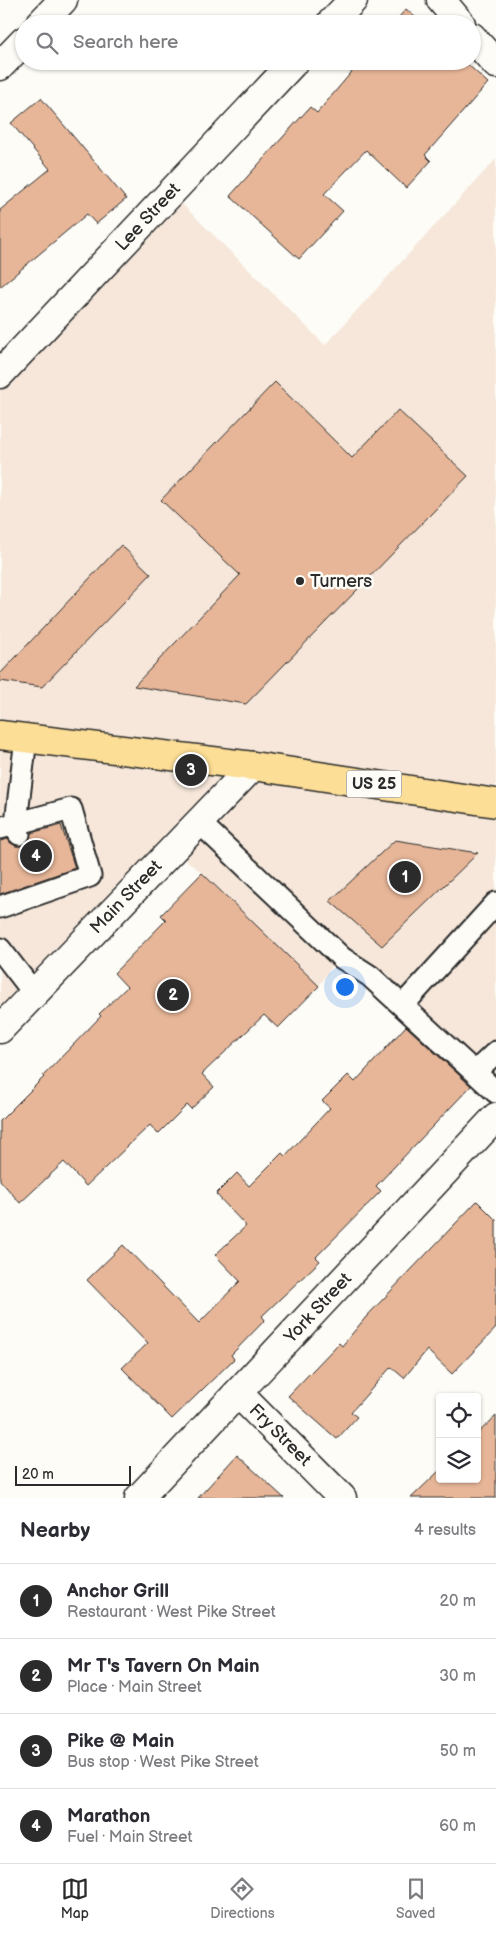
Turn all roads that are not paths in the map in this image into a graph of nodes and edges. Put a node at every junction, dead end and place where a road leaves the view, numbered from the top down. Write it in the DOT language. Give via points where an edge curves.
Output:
graph roads {
  1 [pos="63,0"];
  2 [pos="353,0"];
  3 [pos="440,0"];
  4 [pos="49,15"];
  5 [pos="339,15"];
  6 [pos="453,15"];
  7 [pos="481,47"];
  8 [pos="15,50"];
  9 [pos="496,64"];
  10 [pos="0,66"];
  11 [pos="287,70"];
  12 [pos="0,374"];
  13 [pos="13,736"];
  14 [pos="253,766"];
  15 [pos="496,803"];
  16 [pos="199,822"];
  17 [pos="12,829"];
  18 [pos="496,903"];
  19 [pos="0,908"];
  20 [pos="0,950"];
  21 [pos="34,993"];
  22 [pos="403,1004"];
  23 [pos="0,1029"];
  24 [pos="496,1052"];
  25 [pos="476,1072"];
  26 [pos="496,1092"];
  27 [pos="496,1117"];
  28 [pos="238,1393"];
  29 [pos="139,1498"];
  30 [pos="342,1498"];
  1 -- 4 [label="street"];
  2 -- 5 [label="street"];
  3 -- 6 [label="street"];
  7 -- 9 [label="street"];
  8 -- 10 [label="street"];
  11 -- 12 [label="street, Lee Street"];
  13 -- 14 [label="main road"];
  13 -- 17 [label="lane"];
  14 -- 15 [label="main road, US 25"];
  14 -- 16 [label="street, Main Street"];
  16 -- 21 [label="street, Main Street"];
  16 -- 22 [label="lane" via="342,958"];
  17 -- 19 [label="lane" via="71,809 90,876 36,889"];
  18 -- 22 [label="lane"];
  20 -- 21 [label="lane"];
  21 -- 23 [label="street, Main Street"];
  22 -- 25 [label="lane"];
  24 -- 25 [label="lane"];
  25 -- 26 [label="lane"];
  27 -- 28 [label="street, York Street"];
  28 -- 29 [label="street, York Street"];
  28 -- 30 [label="street, Fry Street"];
}
